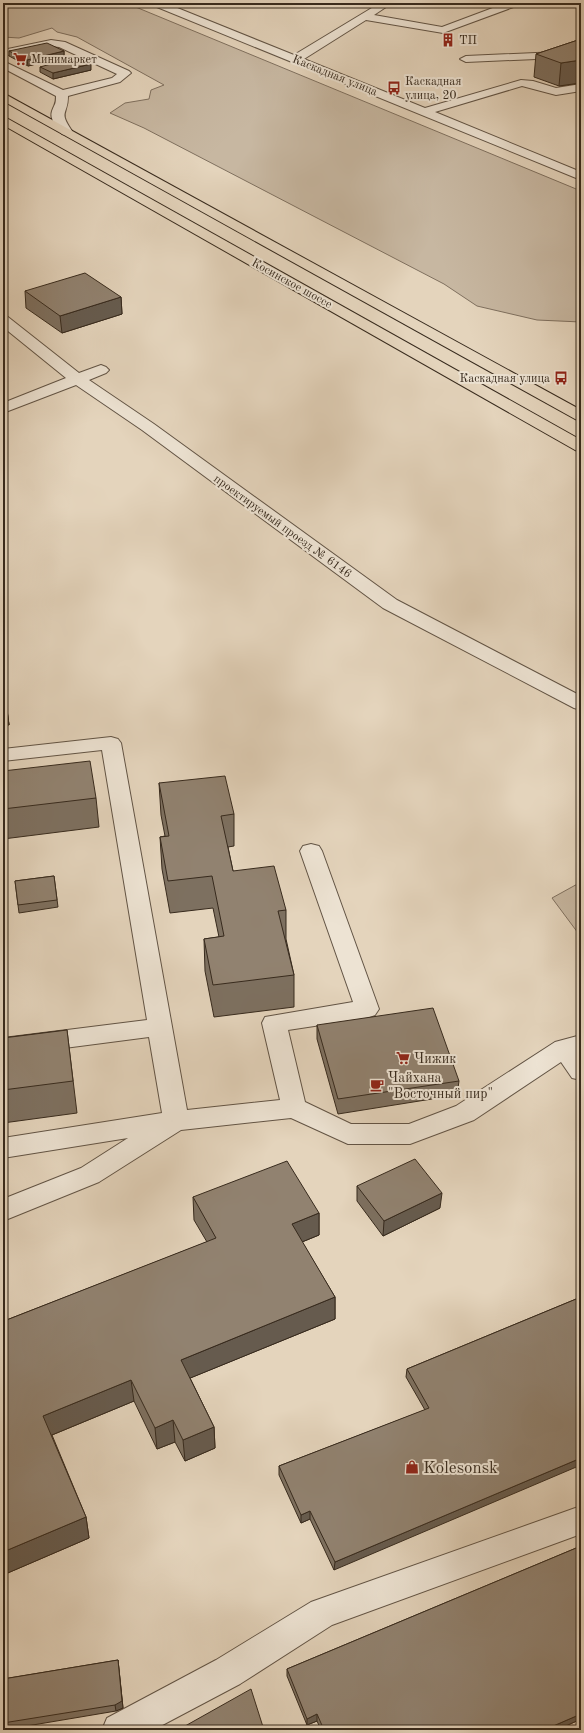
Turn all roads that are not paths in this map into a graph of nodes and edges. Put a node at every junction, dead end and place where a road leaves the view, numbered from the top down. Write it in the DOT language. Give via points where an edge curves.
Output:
graph roads {
  1 [pos="156,3"];
  2 [pos="387,3"];
  3 [pos="515,3"];
  4 [pos="365,17"];
  5 [pos="3,53"];
  6 [pos="581,54"];
  7 [pos="86,56"];
  8 [pos="296,59"];
  9 [pos="466,59"];
  10 [pos="66,61"];
  11 [pos="3,64"];
  12 [pos="40,67"];
  13 [pos="18,73"];
  14 [pos="79,77"];
  15 [pos="97,85"];
  16 [pos="581,87"];
  17 [pos="62,94"];
  18 [pos="3,96"];
  19 [pos="424,112"];
  20 [pos="3,120"];
  21 [pos="66,131"];
  22 [pos="581,176"];
  23 [pos="3,320"];
  24 [pos="101,370"];
  25 [pos="77,379"];
  26 [pos="3,408"];
  27 [pos="581,416"];
  28 [pos="581,447"];
  29 [pos="581,704"];
  30 [pos="3,755"];
  31 [pos="311,851"];
  32 [pos="160,1027"];
  33 [pos="572,1046"];
  34 [pos="3,1047"];
  35 [pos="581,1071"];
  36 [pos="294,1108"];
  37 [pos="176,1122"];
  38 [pos="3,1148"];
  39 [pos="3,1210"];
  40 [pos="581,1520"];
  41 [pos="119,1730"];
  1 -- 8 [label="street, Каскадная улица"];
  2 -- 4 [label="street"];
  3 -- 4 [label="street" via="443,30"];
  4 -- 8 [label="street"];
  5 -- 7 [label="street" via="51,42"];
  6 -- 9 [label="street"];
  7 -- 10 [label="street"];
  7 -- 15 [label="street" via="125,73 116,80"];
  8 -- 19 [label="street, Каскадная улица"];
  11 -- 13 [label="street"];
  12 -- 13 [label="street"];
  13 -- 17 [label="street"];
  14 -- 15 [label="street"];
  15 -- 17 [label="street"];
  16 -- 19 [label="street" via="562,92 521,83"];
  17 -- 21 [label="street" via="58,119"];
  18 -- 21 [label="highway, Косинское шоссе"];
  19 -- 22 [label="street, Каскадная улица"];
  20 -- 28 [label="highway, Косинское шоссе"];
  21 -- 27 [label="highway, Косинское шоссе"];
  23 -- 25 [label="street, проектируемый проезд № 6146"];
  24 -- 25 [label="street"];
  25 -- 26 [label="street"];
  25 -- 29 [label="street, проектируемый проезд № 6146" via="148,427 390,604"];
  30 -- 32 [label="street" via="111,743"];
  31 -- 36 [label="street" via="367,1009 274,1024"];
  32 -- 34 [label="street"];
  32 -- 37 [label="street"];
  33 -- 35 [label="street"];
  33 -- 36 [label="street" via="465,1113 410,1134 348,1134"];
  36 -- 37 [label="street"];
  37 -- 38 [label="street"];
  37 -- 39 [label="street" via="90,1175"];
  40 -- 41 [label="street" via="322,1612 228,1672"];
}
